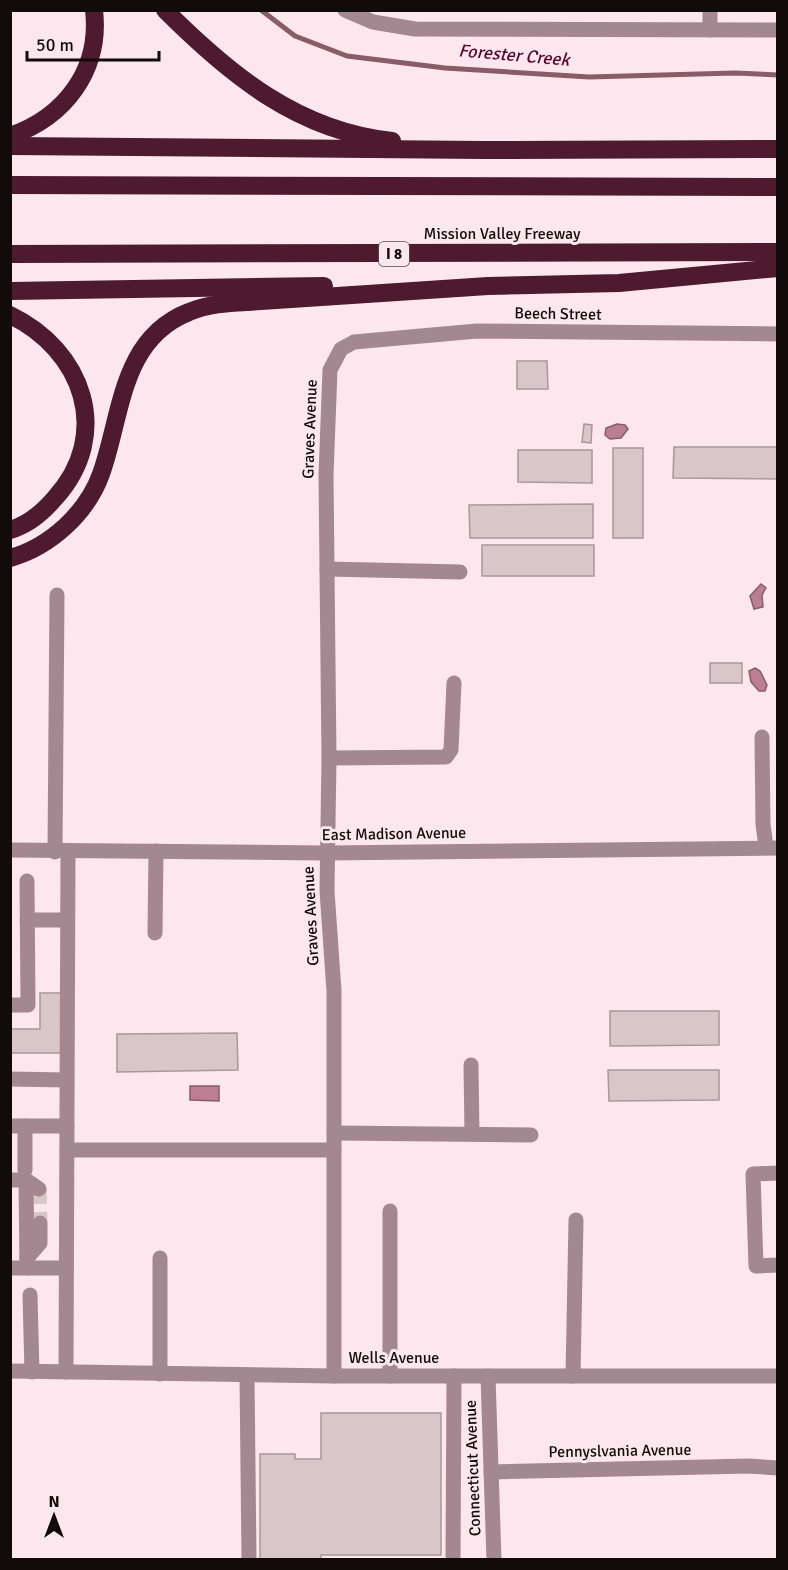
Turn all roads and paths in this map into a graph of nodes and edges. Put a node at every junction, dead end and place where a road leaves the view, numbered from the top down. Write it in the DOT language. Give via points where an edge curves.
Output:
graph roads {
  1 [pos="94,10"];
  2 [pos="165,10"];
  3 [pos="345,10"];
  4 [pos="710,10"];
  5 [pos="710,30"];
  6 [pos="777,30"];
  7 [pos="10,136"];
  8 [pos="10,146"];
  9 [pos="777,149"];
  10 [pos="483,150"];
  11 [pos="10,185"];
  12 [pos="777,187"];
  13 [pos="777,252"];
  14 [pos="10,254"];
  15 [pos="777,268"];
  16 [pos="488,286"];
  17 [pos="10,291"];
  18 [pos="10,315"];
  19 [pos="777,333"];
  20 [pos="341,349"];
  21 [pos="10,530"];
  22 [pos="10,558"];
  23 [pos="327,569"];
  24 [pos="460,572"];
  25 [pos="57,595"];
  26 [pos="454,683"];
  27 [pos="762,737"];
  28 [pos="329,758"];
  29 [pos="772,848"];
  30 [pos="10,850"];
  31 [pos="156,851"];
  32 [pos="61,852"];
  33 [pos="326,853"];
  34 [pos="27,881"];
  35 [pos="27,920"];
  36 [pos="67,920"];
  37 [pos="155,933"];
  38 [pos="10,1005"];
  39 [pos="471,1065"];
  40 [pos="10,1079"];
  41 [pos="66,1080"];
  42 [pos="18,1126"];
  43 [pos="66,1126"];
  44 [pos="334,1133"];
  45 [pos="472,1134"];
  46 [pos="531,1135"];
  47 [pos="66,1150"];
  48 [pos="334,1150"];
  49 [pos="777,1173"];
  50 [pos="20,1176"];
  51 [pos="39,1189"];
  52 [pos="390,1211"];
  53 [pos="576,1220"];
  54 [pos="40,1223"];
  55 [pos="159,1258"];
  56 [pos="27,1263"];
  57 [pos="777,1265"];
  58 [pos="10,1268"];
  59 [pos="66,1268"];
  60 [pos="30,1295"];
  61 [pos="10,1371"];
  62 [pos="32,1371"];
  63 [pos="66,1372"];
  64 [pos="159,1374"];
  65 [pos="247,1375"];
  66 [pos="454,1376"];
  67 [pos="488,1376"];
  68 [pos="573,1376"];
  69 [pos="777,1376"];
  70 [pos="334,1377"];
  71 [pos="390,1377"];
  72 [pos="777,1468"];
  73 [pos="491,1472"];
  74 [pos="249,1560"];
  75 [pos="453,1560"];
  76 [pos="494,1560"];
  1 -- 7 [label="highway" via="91,58 81,81 51,116"];
  2 -- 10 [label="highway" via="253,89 297,112 344,131 383,140"];
  3 -- 5 [label="street" via="373,22 415,29"];
  4 -- 5 [label="street"];
  5 -- 6 [label="street"];
  8 -- 10 [label="highway"];
  9 -- 10 [label="highway"];
  11 -- 12 [label="highway"];
  13 -- 14 [label="highway, Mission Valley Freeway / I 8"];
  15 -- 16 [label="highway" via="620,282"];
  16 -- 17 [label="highway"];
  16 -- 22 [label="highway" via="214,304 187,312 164,326 144,346 132,366 101,474 80,512 37,547"];
  18 -- 21 [label="highway" via="45,336 72,368 85,420 79,459 61,492 33,519"];
  19 -- 20 [label="street, Beech Street" via="477,331 354,342"];
  20 -- 23 [label="street, Graves Avenue" via="330,370"];
  23 -- 24 [label="street"];
  23 -- 28 [label="street, Graves Avenue"];
  25 -- 32 [label="street"];
  26 -- 28 [label="street" via="451,750 446,757"];
  27 -- 29 [label="street" via="763,824"];
  28 -- 33 [label="street, Graves Avenue"];
  29 -- 33 [label="street, East Madison Avenue"];
  30 -- 32 [label="street, East Madison Avenue"];
  31 -- 32 [label="street, East Madison Avenue"];
  31 -- 33 [label="street, East Madison Avenue"];
  31 -- 37 [label="street"];
  32 -- 36 [label="street"];
  33 -- 44 [label="street, Graves Avenue" via="334,991"];
  34 -- 35 [label="street"];
  35 -- 36 [label="street"];
  35 -- 38 [label="street" via="28,1005"];
  36 -- 41 [label="street"];
  39 -- 45 [label="street"];
  40 -- 41 [label="street"];
  41 -- 43 [label="street"];
  42 -- 43 [label="street"];
  42 -- 50 [label="street"];
  43 -- 47 [label="street"];
  44 -- 45 [label="street"];
  44 -- 48 [label="street, Graves Avenue"];
  45 -- 46 [label="street"];
  47 -- 48 [label="street"];
  47 -- 59 [label="street"];
  48 -- 70 [label="street, Graves Avenue"];
  49 -- 57 [label="street" via="753,1174 756,1266"];
  50 -- 51 [label="street"];
  50 -- 56 [label="street"];
  52 -- 71 [label="street"];
  53 -- 68 [label="street"];
  54 -- 56 [label="street" via="40,1243"];
  55 -- 64 [label="street"];
  56 -- 58 [label="street"];
  56 -- 59 [label="street"];
  59 -- 63 [label="street"];
  60 -- 62 [label="street"];
  61 -- 62 [label="street, Wells Avenue"];
  62 -- 63 [label="street, Wells Avenue"];
  63 -- 64 [label="street, Wells Avenue"];
  64 -- 65 [label="street, Wells Avenue"];
  65 -- 70 [label="street, Wells Avenue"];
  65 -- 74 [label="street"];
  66 -- 67 [label="street, Wells Avenue"];
  66 -- 71 [label="street, Wells Avenue"];
  66 -- 75 [label="street"];
  67 -- 68 [label="street, Wells Avenue"];
  67 -- 73 [label="street, Connecticut Avenue"];
  68 -- 69 [label="street, Wells Avenue"];
  70 -- 71 [label="street, Wells Avenue"];
  72 -- 73 [label="street, Pennyslvania Avenue"];
  73 -- 76 [label="street, Connecticut Avenue"];
}
